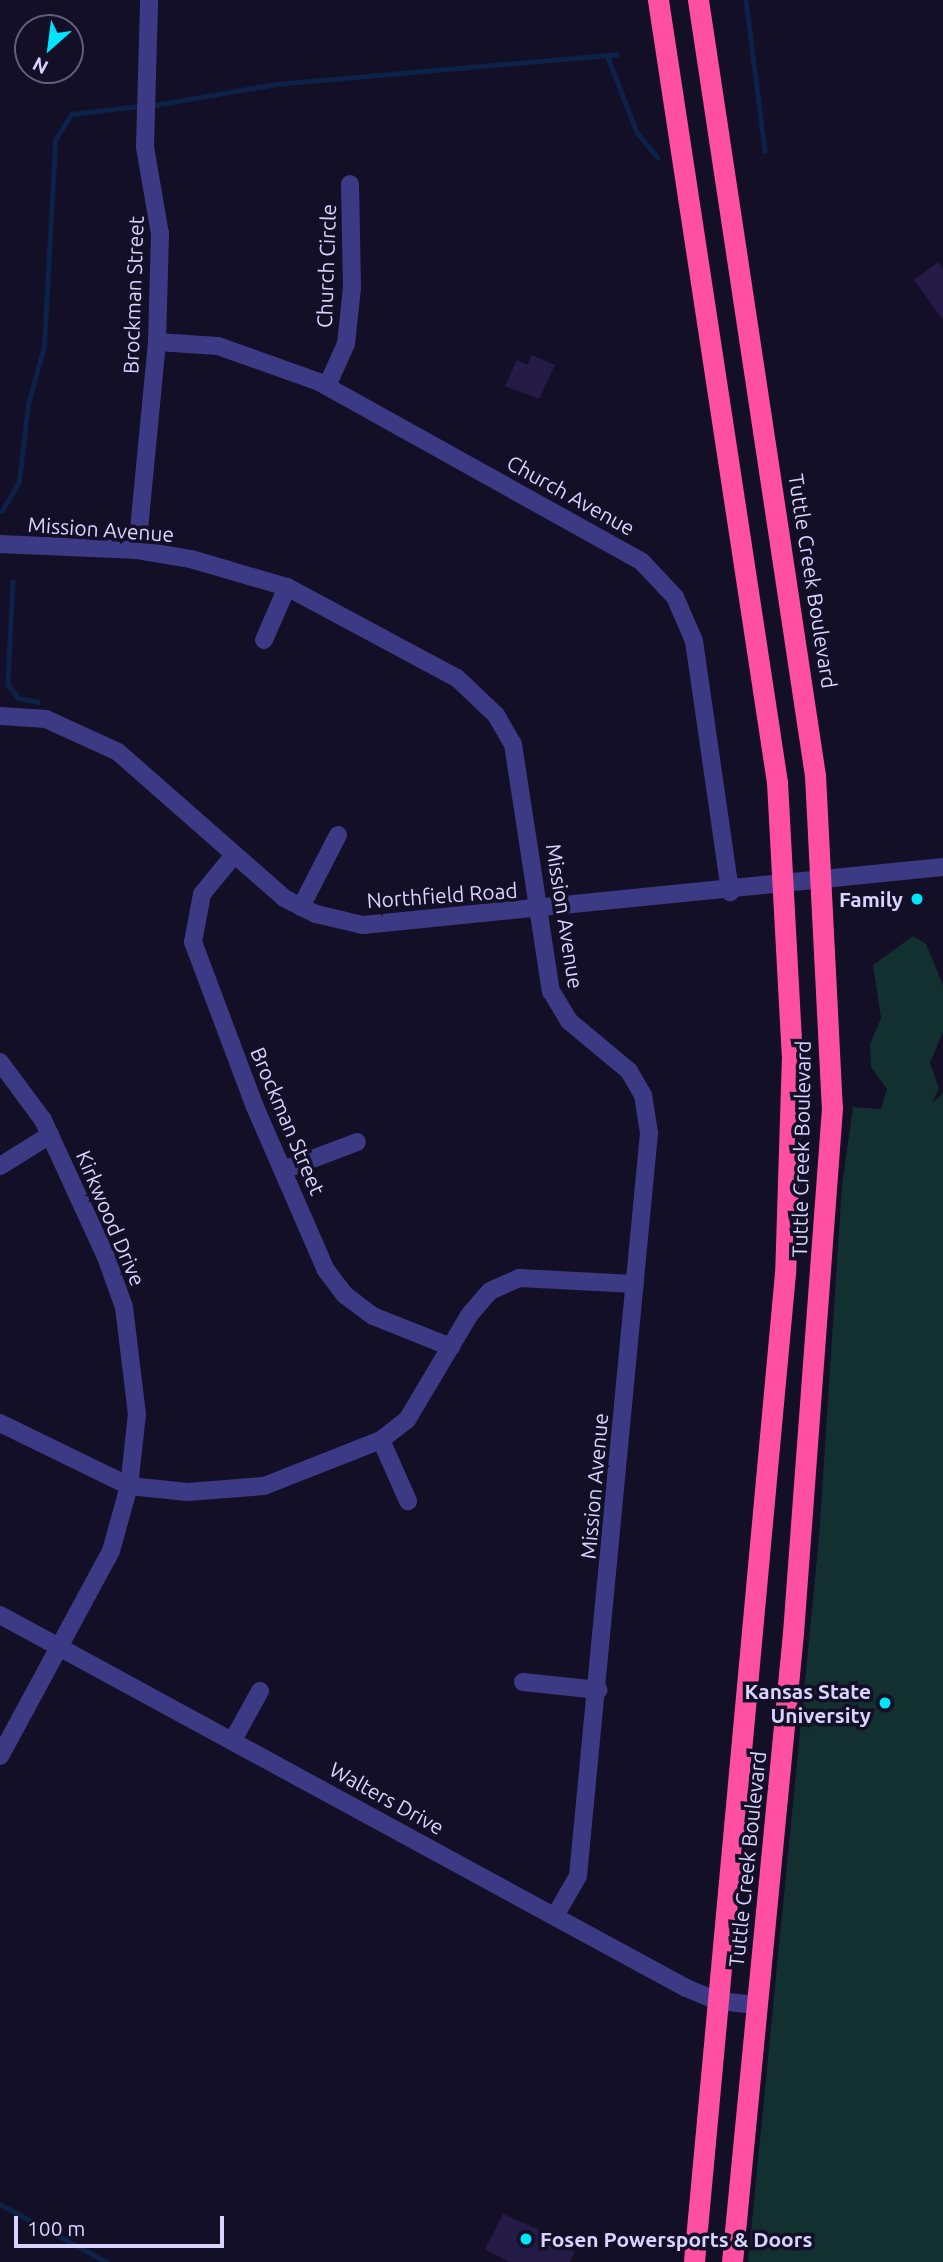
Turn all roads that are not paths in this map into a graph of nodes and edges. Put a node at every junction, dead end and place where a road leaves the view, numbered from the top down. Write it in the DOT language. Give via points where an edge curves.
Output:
graph roads {
  1 [pos="149,0"];
  2 [pos="658,0"];
  3 [pos="698,0"];
  4 [pos="350,184"];
  5 [pos="157,342"];
  6 [pos="327,386"];
  7 [pos="0,544"];
  8 [pos="137,550"];
  9 [pos="287,587"];
  10 [pos="264,640"];
  11 [pos="0,716"];
  12 [pos="338,835"];
  13 [pos="234,855"];
  14 [pos="943,867"];
  15 [pos="824,882"];
  16 [pos="785,887"];
  17 [pos="730,892"];
  18 [pos="301,907"];
  19 [pos="538,911"];
  20 [pos="0,1062"];
  21 [pos="50,1135"];
  22 [pos="357,1142"];
  23 [pos="0,1166"];
  24 [pos="283,1170"];
  25 [pos="635,1284"];
  26 [pos="451,1347"];
  27 [pos="0,1423"];
  28 [pos="381,1440"];
  29 [pos="129,1486"];
  30 [pos="408,1501"];
  31 [pos="0,1615"];
  32 [pos="61,1648"];
  33 [pos="523,1682"];
  34 [pos="260,1690"];
  35 [pos="599,1690"];
  36 [pos="233,1740"];
  37 [pos="0,1756"];
  38 [pos="555,1916"];
  39 [pos="719,2001"];
  40 [pos="757,2005"];
  41 [pos="694,2262"];
  42 [pos="732,2262"];
  1 -- 5 [label="street, Brockman Street" via="144,123 159,221"];
  2 -- 16 [label="highway, Tuttle Creek Boulevard" via="756,631"];
  3 -- 15 [label="highway, Tuttle Creek Boulevard" via="796,625"];
  4 -- 6 [label="street, Church Circle" via="352,288 346,344"];
  5 -- 6 [label="street, Church Avenue" via="218,345"];
  5 -- 8 [label="street, Brockman Street"];
  6 -- 17 [label="street, Church Avenue" via="619,547 642,562 675,597 694,641"];
  7 -- 8 [label="street, Mission Avenue"];
  8 -- 9 [label="street, Mission Avenue" via="201,561"];
  9 -- 10 [label="street"];
  9 -- 19 [label="street, Mission Avenue" via="457,678 496,715 513,744 522,776"];
  11 -- 13 [label="street, Northfield Road" via="46,719 118,752"];
  12 -- 18 [label="street"];
  13 -- 18 [label="street, Northfield Road"];
  13 -- 24 [label="street, Brockman Street" via="202,894 193,942"];
  14 -- 15 [label="street, Northfield Road"];
  15 -- 16 [label="street, Northfield Road"];
  15 -- 40 [label="highway, Tuttle Creek Boulevard" via="831,1108 824,1264"];
  16 -- 17 [label="street, Northfield Road"];
  16 -- 39 [label="highway, Tuttle Creek Boulevard" via="792,1055 785,1273"];
  17 -- 19 [label="street, Northfield Road"];
  18 -- 19 [label="street, Northfield Road" via="363,925"];
  19 -- 25 [label="street, Mission Avenue" via="547,978 558,1007 629,1071 646,1106 649,1133"];
  20 -- 21 [label="street, Kirkwood Drive"];
  21 -- 23 [label="street"];
  21 -- 29 [label="street, Kirkwood Drive" via="124,1307 137,1414"];
  22 -- 24 [label="street"];
  24 -- 26 [label="street, Brockman Street" via="326,1270 345,1294 373,1316"];
  25 -- 26 [label="street" via="519,1278 490,1291"];
  25 -- 35 [label="street, Mission Avenue"];
  26 -- 28 [label="street" via="407,1420"];
  27 -- 29 [label="street"];
  28 -- 29 [label="street" via="264,1486 177,1492"];
  28 -- 30 [label="street"];
  29 -- 32 [label="street, Kirkwood Drive" via="111,1551"];
  31 -- 32 [label="street, Walters Drive"];
  32 -- 36 [label="street, Walters Drive"];
  32 -- 37 [label="street, Kirkwood Drive"];
  33 -- 35 [label="street"];
  34 -- 36 [label="street"];
  35 -- 38 [label="street, Mission Avenue" via="578,1876"];
  36 -- 38 [label="street, Walters Drive"];
  38 -- 39 [label="street, Walters Drive"];
  39 -- 40 [label="street, Walters Drive"];
  39 -- 41 [label="highway, Tuttle Creek Boulevard"];
  40 -- 42 [label="highway, Tuttle Creek Boulevard"];
}
